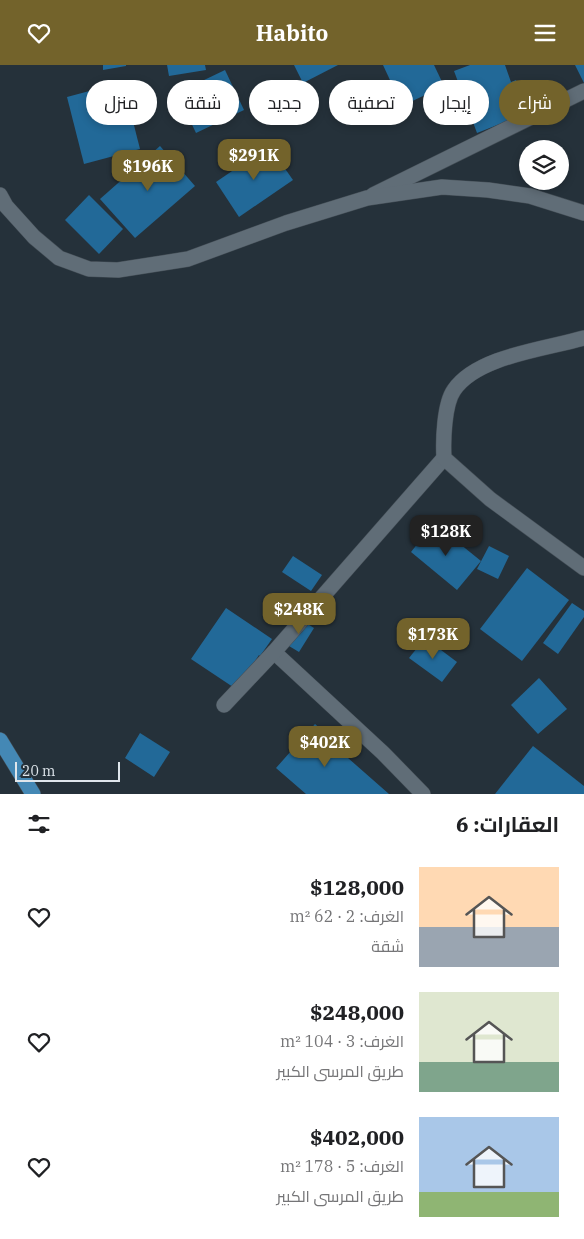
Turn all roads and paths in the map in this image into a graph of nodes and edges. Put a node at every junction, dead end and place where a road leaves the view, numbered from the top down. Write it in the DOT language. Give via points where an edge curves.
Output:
graph roads {
  1 [pos="584,91"];
  2 [pos="0,195"];
  3 [pos="367,198"];
  4 [pos="584,213"];
  5 [pos="584,338"];
  6 [pos="444,458"];
  7 [pos="584,568"];
  8 [pos="274,652"];
  9 [pos="224,705"];
  10 [pos="0,740"];
  11 [pos="33,794"];
  12 [pos="423,794"];
  1 -- 3 [label="main road"];
  2 -- 3 [label="main road" via="34,237 59,258 89,269 118,270 188,259"];
  3 -- 4 [label="main road" via="442,187 460,188 530,196"];
  5 -- 6 [label="main road" via="503,358 472,371 453,391 443,435"];
  6 -- 7 [label="main road" via="490,499"];
  6 -- 8 [label="main road"];
  8 -- 9 [label="main road"];
  8 -- 12 [label="main road"];
  10 -- 11 [label="main road"];
}
